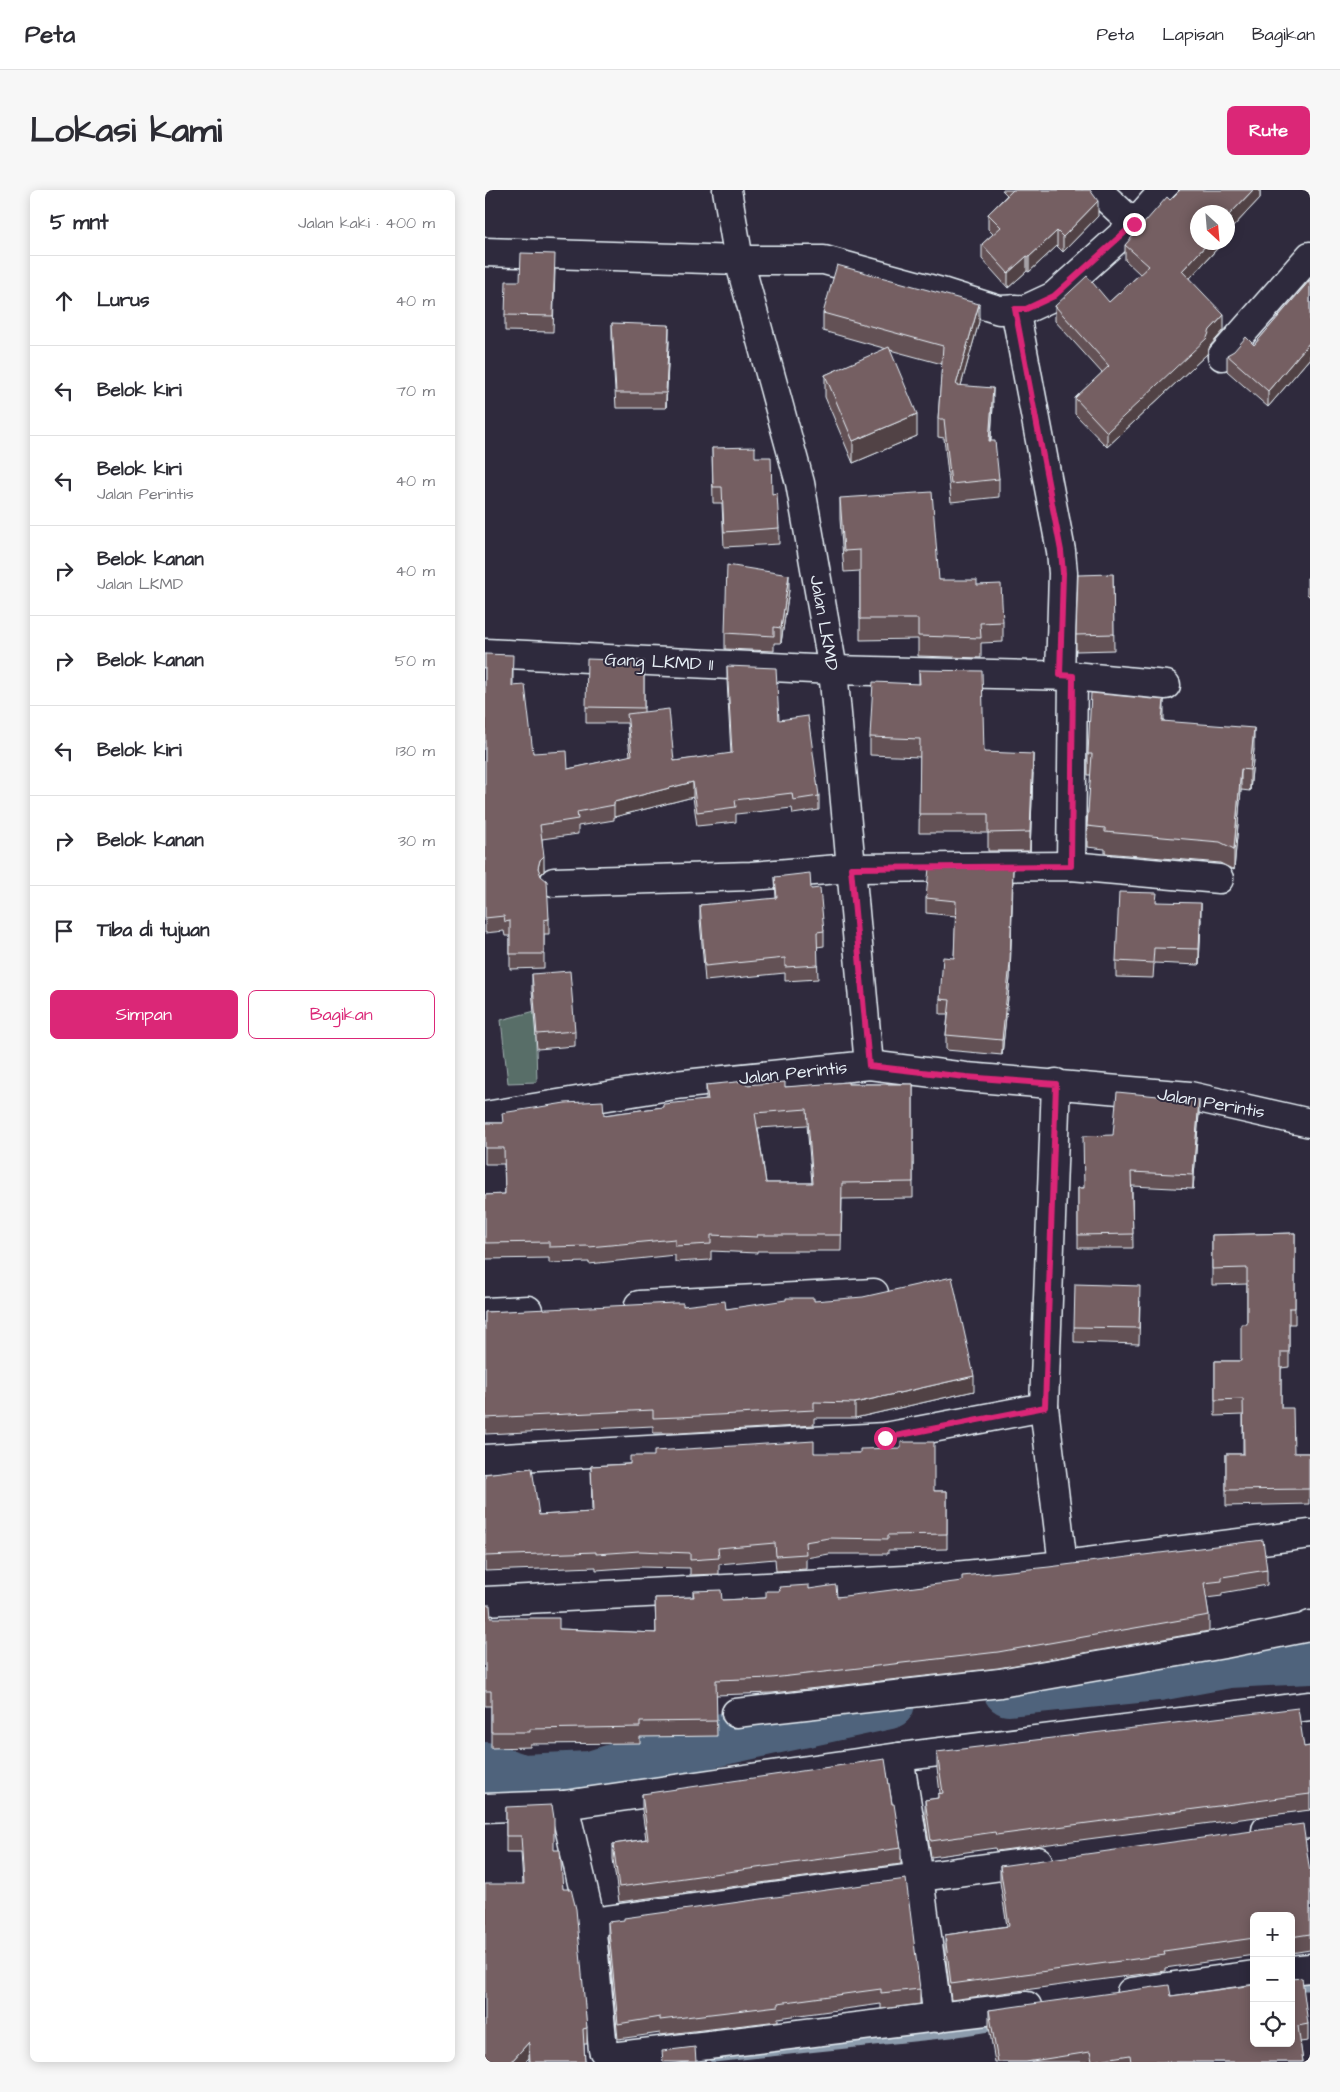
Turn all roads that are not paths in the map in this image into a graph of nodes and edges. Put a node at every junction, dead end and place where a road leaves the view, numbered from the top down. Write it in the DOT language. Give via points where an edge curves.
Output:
graph roads {
  1 [pos="727,190"];
  2 [pos="1097,190"];
  3 [pos="1164,190"];
  4 [pos="1134,224"];
  5 [pos="485,252"];
  6 [pos="1310,256"];
  7 [pos="739,260"];
  8 [pos="1015,309"];
  9 [pos="1222,356"];
  10 [pos="485,653"];
  11 [pos="833,670"];
  12 [pos="1066,676"];
  13 [pos="1166,684"];
  14 [pos="1071,866"];
  15 [pos="851,868"];
  16 [pos="1219,879"];
  17 [pos="554,882"];
  18 [pos="869,1066"];
  19 [pos="1056,1084"];
  20 [pos="485,1116"];
  21 [pos="1310,1123"];
  22 [pos="874,1293"];
  23 [pos="613,1306"];
  24 [pos="554,1309"];
  25 [pos="485,1312"];
  26 [pos="1045,1407"];
  27 [pos="485,1459"];
  28 [pos="1310,1534"];
  29 [pos="1063,1565"];
  30 [pos="485,1601"];
  31 [pos="1310,1625"];
  32 [pos="1310,1706"];
  33 [pos="735,1713"];
  34 [pos="899,1757"];
  35 [pos="564,1805"];
  36 [pos="485,1808"];
  37 [pos="1310,1824"];
  38 [pos="1241,1834"];
  39 [pos="1065,1858"];
  40 [pos="919,1877"];
  41 [pos="591,1922"];
  42 [pos="1310,1968"];
  43 [pos="1295,1970"];
  44 [pos="1250,1976"];
  45 [pos="1107,1995"];
  46 [pos="1050,2003"];
  47 [pos="938,2018"];
  1 -- 7 [label="street, Jalan LKMD"];
  2 -- 4 [label="street"];
  3 -- 4 [label="street"];
  4 -- 8 [label="street" via="1054,296 1026,309"];
  5 -- 7 [label="street"];
  6 -- 9 [label="street"];
  7 -- 8 [label="street" via="824,260 999,310"];
  7 -- 11 [label="street, Jalan LKMD" via="800,483"];
  8 -- 12 [label="street" via="1061,551"];
  10 -- 11 [label="street, Gang LKMD 11"];
  11 -- 12 [label="street, Gang LKMD 11"];
  11 -- 15 [label="street, Jalan LKMD"];
  12 -- 13 [label="street, Gang LKMD 11"];
  12 -- 14 [label="street"];
  14 -- 15 [label="street"];
  14 -- 16 [label="street"];
  15 -- 17 [label="street" via="751,876"];
  15 -- 18 [label="street, Jalan LKMD"];
  18 -- 19 [label="street, Jalan Perintis"];
  18 -- 20 [label="street, Jalan Perintis" via="675,1085"];
  19 -- 21 [label="street, Jalan Perintis" via="1190,1096"];
  19 -- 26 [label="street"];
  22 -- 23 [label="street"];
  24 -- 25 [label="street"];
  26 -- 27 [label="street" via="885,1438"];
  26 -- 29 [label="street"];
  28 -- 29 [label="street"];
  29 -- 30 [label="street" via="925,1579"];
  31 -- 33 [label="street" via="1224,1644 1000,1683"];
  32 -- 34 [label="street"];
  34 -- 35 [label="street"];
  34 -- 40 [label="street"];
  35 -- 36 [label="street"];
  35 -- 41 [label="street"];
  37 -- 38 [label="street"];
  39 -- 40 [label="street"];
  40 -- 41 [label="street"];
  40 -- 47 [label="street"];
  41 -- 47 [label="street" via="603,2050 611,2057"];
  42 -- 43 [label="street"];
  44 -- 45 [label="street"];
  46 -- 47 [label="street"];
}
